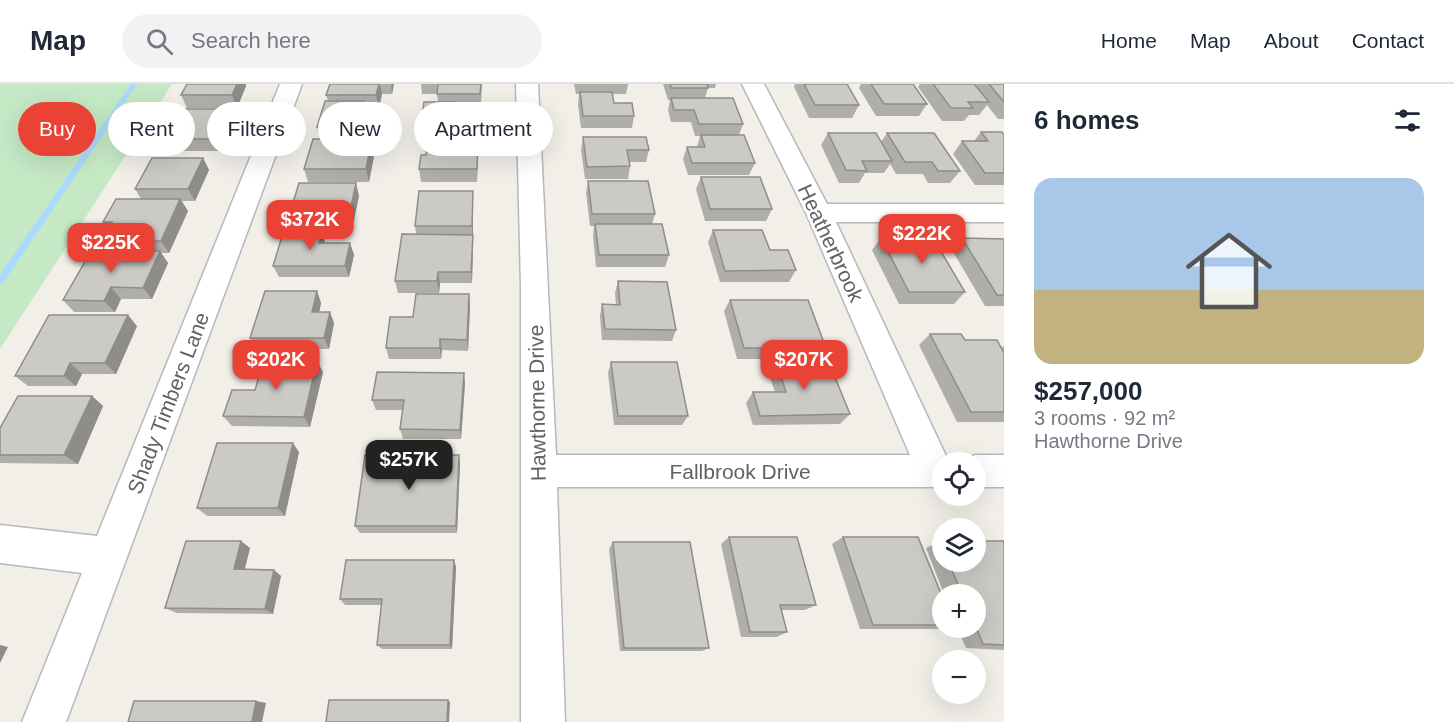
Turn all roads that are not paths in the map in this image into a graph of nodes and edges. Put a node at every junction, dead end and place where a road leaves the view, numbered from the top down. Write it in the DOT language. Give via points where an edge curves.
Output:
graph roads {
  1 [pos="291,84"];
  2 [pos="527,84"];
  3 [pos="753,84"];
  4 [pos="819,213"];
  5 [pos="1004,213"];
  6 [pos="932,458"];
  7 [pos="539,471"];
  8 [pos="932,471"];
  9 [pos="986,471"];
  10 [pos="1004,471"];
  11 [pos="0,544"];
  12 [pos="108,557"];
  13 [pos="44,722"];
  14 [pos="543,722"];
  1 -- 12 [label="street, Shady Timbers Lane"];
  2 -- 7 [label="street, Hawthorne Drive"];
  3 -- 4 [label="street, Heatherbrook"];
  4 -- 5 [label="street"];
  4 -- 6 [label="street, Heatherbrook"];
  7 -- 8 [label="street, Fallbrook Drive"];
  7 -- 14 [label="street, Hawthorne Drive"];
  9 -- 10 [label="street"];
  11 -- 12 [label="street"];
  12 -- 13 [label="street, Shady Timbers Lane"];
}
